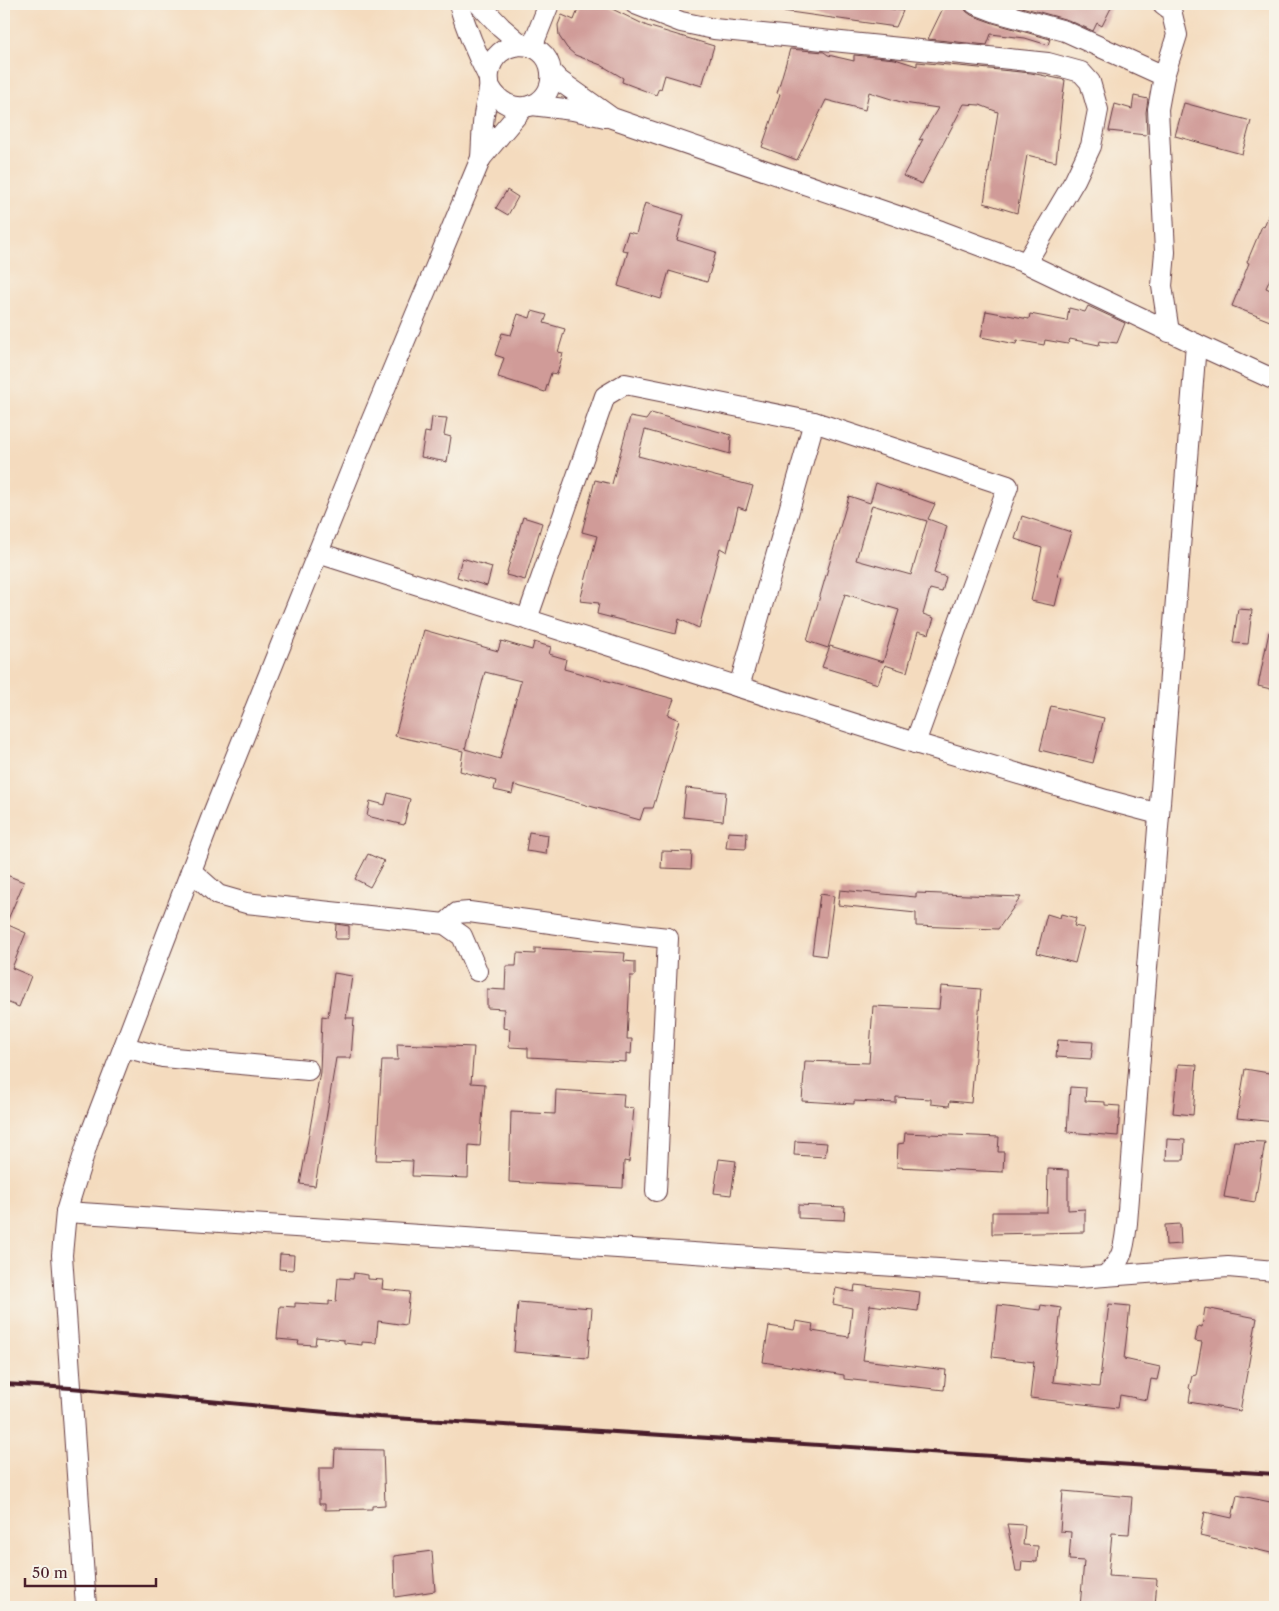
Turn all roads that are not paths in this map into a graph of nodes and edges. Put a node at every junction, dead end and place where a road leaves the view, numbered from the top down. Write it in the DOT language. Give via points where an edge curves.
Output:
graph roads {
  1 [pos="459,4"];
  2 [pos="479,4"];
  3 [pos="549,4"];
  4 [pos="636,4"];
  5 [pos="975,4"];
  6 [pos="1163,4"];
  7 [pos="527,46"];
  8 [pos="551,72"];
  9 [pos="1164,76"];
  10 [pos="489,82"];
  11 [pos="527,107"];
  12 [pos="617,120"];
  13 [pos="481,158"];
  14 [pos="1026,263"];
  15 [pos="1169,332"];
  16 [pos="1196,344"];
  17 [pos="1275,380"];
  18 [pos="814,422"];
  19 [pos="318,553"];
  20 [pos="527,619"];
  21 [pos="739,687"];
  22 [pos="915,743"];
  23 [pos="1159,814"];
  24 [pos="191,871"];
  25 [pos="445,924"];
  26 [pos="477,971"];
  27 [pos="124,1047"];
  28 [pos="308,1070"];
  29 [pos="656,1191"];
  30 [pos="66,1212"];
  31 [pos="1275,1260"];
  32 [pos="1228,1267"];
  33 [pos="1275,1271"];
  34 [pos="1106,1275"];
  35 [pos="86,1607"];
  1 -- 10 [label="street"];
  2 -- 7 [label="street"];
  3 -- 7 [label="street"];
  4 -- 14 [label="street" via="681,22 714,29 1048,62 1081,72 1090,82 1098,110 1091,146 1075,180"];
  5 -- 9 [label="street" via="1065,31"];
  6 -- 9 [label="street" via="1171,10 1177,35"];
  7 -- 8 [label="street" via="544,57"];
  7 -- 10 [label="street" via="503,49 490,66"];
  8 -- 11 [label="street" via="547,92 541,100"];
  8 -- 12 [label="street"];
  9 -- 15 [label="street" via="1158,109 1165,252 1162,286"];
  10 -- 11 [label="street" via="495,97 504,104"];
  10 -- 13 [label="street"];
  11 -- 12 [label="street" via="573,110"];
  11 -- 13 [label="street"];
  12 -- 14 [label="street"];
  13 -- 19 [label="street"];
  14 -- 15 [label="street"];
  15 -- 16 [label="street"];
  16 -- 17 [label="street"];
  16 -- 23 [label="street"];
  18 -- 20 [label="street" via="625,384 605,396"];
  18 -- 21 [label="street"];
  18 -- 22 [label="street" via="1008,486"];
  19 -- 20 [label="street"];
  19 -- 24 [label="street"];
  20 -- 21 [label="street"];
  21 -- 22 [label="street"];
  22 -- 23 [label="street"];
  23 -- 34 [label="street" via="1127,1223 1124,1248 1117,1265"];
  24 -- 25 [label="street" via="218,895 246,903"];
  24 -- 27 [label="street"];
  25 -- 26 [label="street" via="462,936"];
  25 -- 29 [label="street" via="457,913 469,912 668,938"];
  27 -- 28 [label="street" via="163,1057"];
  27 -- 30 [label="street" via="89,1138"];
  30 -- 34 [label="street" via="1078,1278"];
  30 -- 35 [label="street" via="62,1255"];
  31 -- 32 [label="street"];
  32 -- 33 [label="street"];
  32 -- 34 [label="street"];
}
